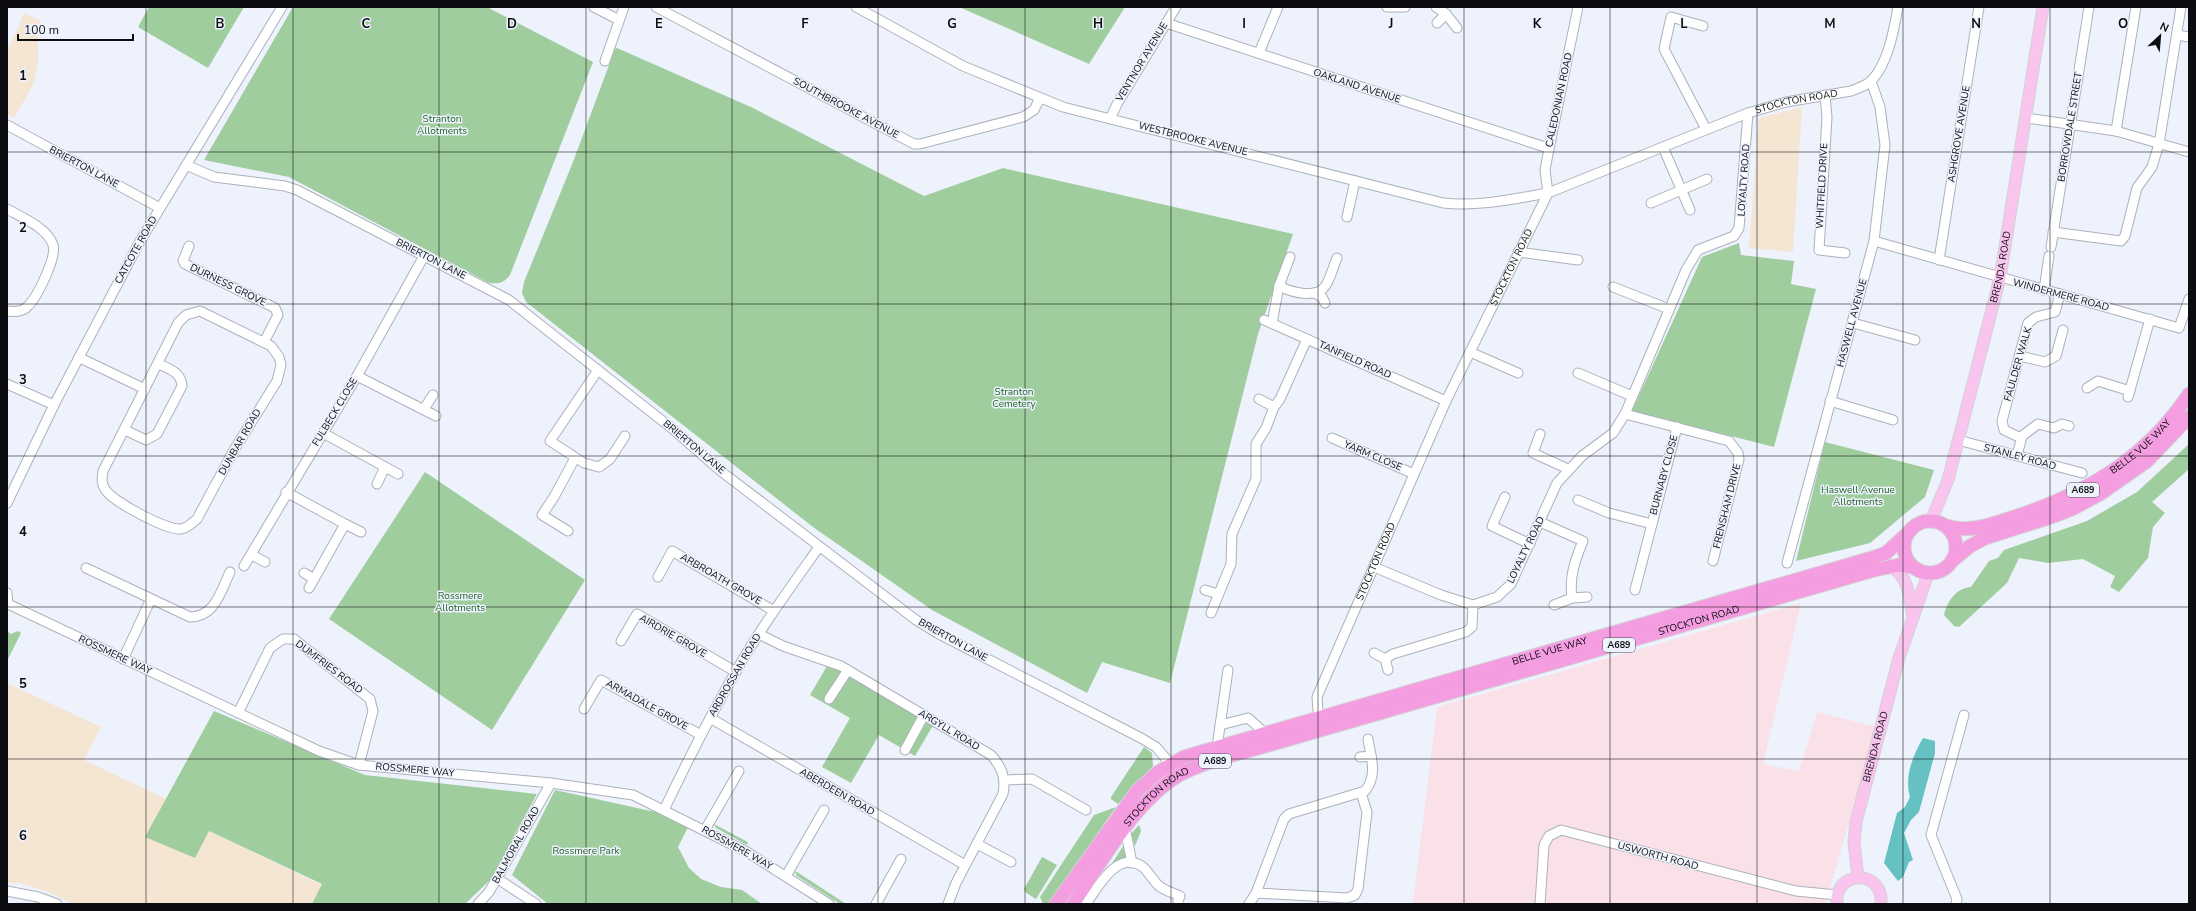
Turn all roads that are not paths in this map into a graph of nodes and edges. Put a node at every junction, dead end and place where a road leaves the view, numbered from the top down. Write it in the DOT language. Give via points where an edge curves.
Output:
graph roads {
  1 [pos="282,7"];
  2 [pos="594,7"];
  3 [pos="624,7"];
  4 [pos="656,7"];
  5 [pos="856,7"];
  6 [pos="1176,7"];
  7 [pos="1278,7"];
  8 [pos="1387,7"];
  9 [pos="1405,7"];
  10 [pos="1436,7"];
  11 [pos="1578,7"];
  12 [pos="1898,7"];
  13 [pos="1979,7"];
  14 [pos="2043,7"];
  15 [pos="2089,7"];
  16 [pos="2136,7"];
  17 [pos="2181,7"];
  18 [pos="1446,14"];
  19 [pos="619,20"];
  20 [pos="1166,23"];
  21 [pos="1437,23"];
  22 [pos="1703,26"];
  23 [pos="1457,28"];
  24 [pos="2177,35"];
  25 [pos="2189,37"];
  26 [pos="1259,53"];
  27 [pos="605,61"];
  28 [pos="1871,81"];
  29 [pos="1825,96"];
  30 [pos="1040,98"];
  31 [pos="1748,113"];
  32 [pos="2027,118"];
  33 [pos="1110,119"];
  34 [pos="7,125"];
  35 [pos="2070,125"];
  36 [pos="1706,129"];
  37 [pos="2116,131"];
  38 [pos="2159,144"];
  39 [pos="1663,147"];
  40 [pos="1548,148"];
  41 [pos="2189,152"];
  42 [pos="186,165"];
  43 [pos="1707,179"];
  44 [pos="1355,181"];
  45 [pos="1681,190"];
  46 [pos="1548,194"];
  47 [pos="1651,203"];
  48 [pos="160,208"];
  49 [pos="7,209"];
  50 [pos="1690,210"];
  51 [pos="1347,217"];
  52 [pos="2053,232"];
  53 [pos="1874,241"];
  54 [pos="189,246"];
  55 [pos="1518,252"];
  56 [pos="1845,253"];
  57 [pos="424,256"];
  58 [pos="1290,257"];
  59 [pos="1337,258"];
  60 [pos="1578,260"];
  61 [pos="1939,260"];
  62 [pos="2000,278"];
  63 [pos="1279,286"];
  64 [pos="1613,287"];
  65 [pos="2044,290"];
  66 [pos="1314,293"];
  67 [pos="2060,294"];
  68 [pos="2189,299"];
  69 [pos="1325,303"];
  70 [pos="1669,309"];
  71 [pos="7,311"];
  72 [pos="2150,319"];
  73 [pos="1853,323"];
  74 [pos="2063,330"];
  75 [pos="1307,339"];
  76 [pos="1915,340"];
  77 [pos="264,342"];
  78 [pos="1470,352"];
  79 [pos="2020,356"];
  80 [pos="80,358"];
  81 [pos="159,364"];
  82 [pos="598,370"];
  83 [pos="1518,373"];
  84 [pos="1578,373"];
  85 [pos="357,376"];
  86 [pos="7,384"];
  87 [pos="2087,388"];
  88 [pos="145,389"];
  89 [pos="2189,394"];
  90 [pos="433,395"];
  91 [pos="1632,396"];
  92 [pos="1259,399"];
  93 [pos="1446,400"];
  94 [pos="1830,400"];
  95 [pos="54,405"];
  96 [pos="1274,407"];
  97 [pos="424,409"];
  98 [pos="1625,414"];
  99 [pos="436,416"];
  100 [pos="2189,417"];
  101 [pos="1893,420"];
  102 [pos="2069,426"];
  103 [pos="1677,427"];
  104 [pos="125,430"];
  105 [pos="322,433"];
  106 [pos="1540,434"];
  107 [pos="625,436"];
  108 [pos="2022,437"];
  109 [pos="1332,438"];
  110 [pos="1958,440"];
  111 [pos="2016,456"];
  112 [pos="576,458"];
  113 [pos="385,467"];
  114 [pos="1568,469"];
  115 [pos="2082,473"];
  116 [pos="398,474"];
  117 [pos="1414,474"];
  118 [pos="377,484"];
  119 [pos="286,492"];
  120 [pos="1505,497"];
  121 [pos="1578,500"];
  122 [pos="7,503"];
  123 [pos="1931,521"];
  124 [pos="1540,522"];
  125 [pos="345,524"];
  126 [pos="1652,524"];
  127 [pos="1946,526"];
  128 [pos="568,531"];
  129 [pos="362,532"];
  130 [pos="1908,533"];
  131 [pos="1530,544"];
  132 [pos="819,547"];
  133 [pos="252,555"];
  134 [pos="1954,560"];
  135 [pos="1712,561"];
  136 [pos="265,562"];
  137 [pos="1787,563"];
  138 [pos="244,566"];
  139 [pos="1892,566"];
  140 [pos="1374,567"];
  141 [pos="1913,567"];
  142 [pos="86,568"];
  143 [pos="230,572"];
  144 [pos="304,573"];
  145 [pos="1928,574"];
  146 [pos="658,577"];
  147 [pos="314,579"];
  148 [pos="309,588"];
  149 [pos="1205,590"];
  150 [pos="1635,590"];
  151 [pos="7,593"];
  152 [pos="1218,594"];
  153 [pos="1587,597"];
  154 [pos="1572,598"];
  155 [pos="151,599"];
  156 [pos="8,604"];
  157 [pos="1473,605"];
  158 [pos="1554,605"];
  159 [pos="774,611"];
  160 [pos="1211,614"];
  161 [pos="1913,618"];
  162 [pos="759,634"];
  163 [pos="621,641"];
  164 [pos="1374,653"];
  165 [pos="123,659"];
  166 [pos="1384,659"];
  167 [pos="848,670"];
  168 [pos="1228,670"];
  169 [pos="1388,670"];
  170 [pos="736,672"];
  171 [pos="829,699"];
  172 [pos="584,709"];
  173 [pos="238,713"];
  174 [pos="924,715"];
  175 [pos="1964,716"];
  176 [pos="710,718"];
  177 [pos="1323,723"];
  178 [pos="1220,725"];
  179 [pos="1265,733"];
  180 [pos="701,735"];
  181 [pos="1368,739"];
  182 [pos="1213,748"];
  183 [pos="905,750"];
  184 [pos="1371,756"];
  185 [pos="1360,758"];
  186 [pos="1170,764"];
  187 [pos="359,765"];
  188 [pos="739,771"];
  189 [pos="1179,775"];
  190 [pos="1005,780"];
  191 [pos="551,783"];
  192 [pos="1361,793"];
  193 [pos="664,810"];
  194 [pos="824,810"];
  195 [pos="1086,810"];
  196 [pos="1125,828"];
  197 [pos="705,830"];
  198 [pos="977,844"];
  199 [pos="902,859"];
  200 [pos="1011,862"];
  201 [pos="1132,863"];
  202 [pos="965,865"];
  203 [pos="786,876"];
  204 [pos="1858,877"];
  205 [pos="498,879"];
  206 [pos="1068,886"];
  207 [pos="7,891"];
  208 [pos="1256,893"];
  209 [pos="1086,898"];
  210 [pos="1837,899"];
  211 [pos="1178,901"];
  212 [pos="57,904"];
  213 [pos="478,904"];
  214 [pos="536,904"];
  215 [pos="829,904"];
  216 [pos="876,904"];
  217 [pos="948,904"];
  218 [pos="1056,904"];
  219 [pos="1073,904"];
  220 [pos="1249,904"];
  221 [pos="1540,904"];
  222 [pos="1881,904"];
  223 [pos="1956,904"];
  1 -- 42 [label="street, CATCOTE ROAD"];
  2 -- 19 [label="street"];
  3 -- 19 [label="street"];
  4 -- 30 [label="street, SOUTHBROOKE AVENUE" via="914,144 1023,118 1034,110"];
  5 -- 30 [label="street, WESTBROOKE AVENUE" via="963,66"];
  6 -- 20 [label="street, VENTNOR AVENUE"];
  7 -- 26 [label="street"];
  8 -- 9 [label="street"];
  10 -- 18 [label="street"];
  11 -- 40 [label="street, CALEDONIAN ROAD"];
  12 -- 28 [label="street" via="1883,61"];
  13 -- 61 [label="street, ASHGROVE AVENUE"];
  14 -- 32 [label="main road, BRENDA ROAD"];
  15 -- 35 [label="street, BORROWDALE STREET"];
  16 -- 37 [label="street"];
  17 -- 24 [label="street"];
  18 -- 21 [label="street"];
  18 -- 23 [label="street"];
  19 -- 27 [label="street"];
  20 -- 26 [label="street, OAKLAND AVENUE"];
  20 -- 33 [label="street, VENTNOR AVENUE"];
  22 -- 36 [label="street" via="1671,17 1664,49"];
  24 -- 25 [label="street"];
  24 -- 38 [label="street"];
  26 -- 40 [label="street, OAKLAND AVENUE"];
  28 -- 29 [label="street, STOCKTON ROAD" via="1851,91"];
  28 -- 53 [label="street, HASWELL AVENUE" via="1881,111 1885,145"];
  29 -- 31 [label="street, STOCKTON ROAD" via="1786,102"];
  29 -- 56 [label="street, WHITFIELD DRIVE" via="1818,250"];
  30 -- 33 [label="street, WESTBROOKE AVENUE"];
  31 -- 36 [label="street, STOCKTON ROAD"];
  31 -- 70 [label="street, LOYALTY ROAD" via="1739,228 1734,236 1698,250"];
  32 -- 35 [label="street"];
  32 -- 62 [label="main road, BRENDA ROAD"];
  33 -- 44 [label="street, WESTBROOKE AVENUE"];
  34 -- 48 [label="street, BRIERTON LANE"];
  35 -- 37 [label="street"];
  35 -- 52 [label="street, BORROWDALE STREET"];
  36 -- 39 [label="street, STOCKTON ROAD"];
  37 -- 38 [label="street"];
  38 -- 41 [label="street"];
  38 -- 52 [label="street" via="2152,167 2137,188 2125,236 2121,241"];
  39 -- 45 [label="street"];
  39 -- 46 [label="street, STOCKTON ROAD"];
  40 -- 46 [label="street, CALEDONIAN ROAD" via="1545,170"];
  42 -- 48 [label="street, CATCOTE ROAD"];
  42 -- 57 [label="street, BRIERTON LANE" via="214,177 285,186 297,190"];
  43 -- 45 [label="street"];
  44 -- 46 [label="street, WESTBROOKE AVENUE" via="1456,205"];
  44 -- 51 [label="street"];
  45 -- 47 [label="street"];
  45 -- 50 [label="street"];
  46 -- 55 [label="street, STOCKTON ROAD"];
  48 -- 80 [label="street, CATCOTE ROAD" via="124,271"];
  49 -- 71 [label="street" via="49,238 54,252 52,262 28,307 20,312"];
  52 -- 65 [label="street, BORROWDALE STREET"];
  53 -- 61 [label="street, WINDERMERE ROAD"];
  53 -- 73 [label="street, HASWELL AVENUE"];
  54 -- 77 [label="street, DURNESS GROVE" via="183,258 185,264 275,308 278,316"];
  55 -- 60 [label="street"];
  55 -- 78 [label="street, STOCKTON ROAD"];
  57 -- 82 [label="street, BRIERTON LANE" via="509,300"];
  57 -- 85 [label="street, FULBECK CLOSE"];
  58 -- 63 [label="street"];
  59 -- 66 [label="street" via="1325,287"];
  61 -- 62 [label="street, WINDERMERE ROAD"];
  62 -- 65 [label="street, WINDERMERE ROAD"];
  62 -- 110 [label="main road, BRENDA ROAD"];
  63 -- 66 [label="street" via="1292,293"];
  63 -- 75 [label="street, TANFIELD ROAD" via="1268,321"];
  64 -- 70 [label="street"];
  65 -- 67 [label="street, WINDERMERE ROAD"];
  66 -- 69 [label="street" via="1322,297"];
  67 -- 72 [label="street, WINDERMERE ROAD"];
  67 -- 79 [label="street, FAULDER WALK" via="2055,312 2036,317 2028,323"];
  68 -- 72 [label="street, WINDERMERE ROAD" via="2179,328"];
  70 -- 91 [label="street, LOYALTY ROAD"];
  72 -- 87 [label="street" via="2129,394 2098,381"];
  73 -- 76 [label="street"];
  73 -- 94 [label="street, HASWELL AVENUE"];
  74 -- 79 [label="street" via="2056,356 2045,362"];
  75 -- 93 [label="street, TANFIELD ROAD"];
  75 -- 96 [label="street"];
  77 -- 81 [label="street, DUNBAR ROAD" via="207,313 194,312 186,315 178,323"];
  77 -- 104 [label="street, DUNBAR ROAD" via="271,346 279,357 280,374 234,450 197,519 190,526 181,529 169,527 118,502 105,490 102,482 103,471"];
  78 -- 83 [label="street"];
  78 -- 93 [label="street, STOCKTON ROAD"];
  79 -- 108 [label="street, FAULDER WALK" via="2002,426 2007,433"];
  80 -- 88 [label="street"];
  80 -- 95 [label="street, CATCOTE ROAD"];
  81 -- 88 [label="street, DUNBAR ROAD"];
  81 -- 104 [label="street" via="176,373 182,381 182,386 158,434 146,440"];
  82 -- 112 [label="street" via="550,441"];
  82 -- 132 [label="street, BRIERTON LANE" via="722,472"];
  84 -- 91 [label="street"];
  85 -- 97 [label="street"];
  85 -- 105 [label="street, FULBECK CLOSE"];
  86 -- 95 [label="street"];
  88 -- 104 [label="street, DUNBAR ROAD"];
  89 -- 127 [label="highway, BELLE VUE WAY / A689" via="2148,442 2114,471 2091,486 2056,503 2005,520 1966,530"];
  90 -- 97 [label="street"];
  91 -- 98 [label="street, LOYALTY ROAD"];
  92 -- 96 [label="street"];
  93 -- 117 [label="street, STOCKTON ROAD"];
  94 -- 101 [label="street"];
  94 -- 137 [label="street, HASWELL AVENUE"];
  95 -- 122 [label="street, CATCOTE ROAD"];
  96 -- 152 [label="street" via="1256,444 1256,479 1232,534 1231,564"];
  97 -- 99 [label="street"];
  98 -- 103 [label="street, FRENSHAM DRIVE"];
  98 -- 114 [label="street, LOYALTY ROAD" via="1613,433"];
  100 -- 134 [label="highway, BELLE VUE WAY / A689" via="2147,461 2100,494 2072,509 1985,538 1970,546"];
  102 -- 108 [label="street" via="2062,424 2054,428 2038,424"];
  103 -- 126 [label="street, BURNABY CLOSE"];
  103 -- 135 [label="street, FRENSHAM DRIVE" via="1729,441 1738,452 1739,459"];
  105 -- 113 [label="street"];
  105 -- 119 [label="street, FULBECK CLOSE"];
  106 -- 114 [label="street" via="1533,453"];
  107 -- 112 [label="street" via="610,459 599,467"];
  108 -- 111 [label="street"];
  109 -- 117 [label="street, YARM CLOSE"];
  110 -- 111 [label="street, STANLEY ROAD"];
  110 -- 123 [label="main road, BRENDA ROAD" via="1943,494"];
  111 -- 115 [label="street, STANLEY ROAD"];
  112 -- 128 [label="street" via="542,515"];
  113 -- 116 [label="street"];
  113 -- 118 [label="street"];
  114 -- 124 [label="street, LOYALTY ROAD" via="1557,483"];
  117 -- 140 [label="street, STOCKTON ROAD"];
  119 -- 125 [label="street"];
  119 -- 133 [label="street, FULBECK CLOSE"];
  120 -- 131 [label="street" via="1492,526"];
  121 -- 126 [label="street, BURNABY CLOSE" via="1595,502 1609,513"];
  123 -- 127 [label="highway, A689"];
  123 -- 130 [label="highway, A689" via="1918,524"];
  124 -- 131 [label="street, LOYALTY ROAD"];
  124 -- 154 [label="street" via="1583,540 1572,572"];
  125 -- 129 [label="street"];
  125 -- 147 [label="street"];
  126 -- 150 [label="street, BURNABY CLOSE"];
  127 -- 134 [label="highway" via="1956,542"];
  130 -- 141 [label="highway" via="1904,542 1904,552"];
  130 -- 177 [label="highway, BELLE VUE WAY / A689" via="1886,553 1872,558"];
  131 -- 157 [label="street, LOYALTY ROAD" via="1511,584 1497,596"];
  132 -- 159 [label="street, ARDROSSAN ROAD"];
  132 -- 186 [label="street, BRIERTON LANE" via="927,627 1141,738 1156,747"];
  133 -- 136 [label="street"];
  133 -- 138 [label="street, FULBECK CLOSE"];
  134 -- 145 [label="highway, A689" via="1943,571"];
  139 -- 141 [label="highway, STOCKTON ROAD / A689"];
  139 -- 161 [label="main road, BRENDA ROAD" via="1903,576 1907,584"];
  139 -- 177 [label="highway, STOCKTON ROAD / A689"];
  140 -- 157 [label="street" via="1441,595"];
  140 -- 177 [label="street, STOCKTON ROAD" via="1317,697"];
  141 -- 145 [label="highway, A689"];
  142 -- 155 [label="street"];
  143 -- 155 [label="street" via="212,609 200,616 190,617"];
  144 -- 147 [label="street"];
  145 -- 161 [label="main road, BRENDA ROAD"];
  146 -- 159 [label="street, ARBROATH GROVE" via="672,552"];
  147 -- 148 [label="street"];
  149 -- 152 [label="street"];
  151 -- 156 [label="street"];
  152 -- 160 [label="street"];
  153 -- 154 [label="street"];
  154 -- 158 [label="street"];
  155 -- 165 [label="street"];
  156 -- 165 [label="street, ROSSMERE WAY"];
  157 -- 166 [label="street" via="1472,626 1466,632"];
  159 -- 162 [label="street, ARDROSSAN ROAD"];
  161 -- 204 [label="main road, BRENDA ROAD" via="1899,658 1856,822 1854,842"];
  162 -- 167 [label="street, ARGYLL ROAD" via="783,646 827,660"];
  162 -- 170 [label="street, ARDROSSAN ROAD"];
  163 -- 170 [label="street, AIRDRIE GROVE" via="637,614"];
  164 -- 166 [label="street"];
  165 -- 173 [label="street, ROSSMERE WAY"];
  166 -- 169 [label="street"];
  167 -- 171 [label="street"];
  167 -- 174 [label="street, ARGYLL ROAD"];
  168 -- 178 [label="street"];
  170 -- 176 [label="street, ARDROSSAN ROAD"];
  172 -- 180 [label="street, ARMADALE GROVE" via="601,680"];
  173 -- 187 [label="street, ROSSMERE WAY" via="319,751"];
  173 -- 187 [label="street, DUMFRIES ROAD" via="270,648 283,639 294,639 370,699 373,711"];
  174 -- 183 [label="street"];
  174 -- 190 [label="street, ARGYLL ROAD" via="991,755"];
  175 -- 223 [label="street" via="1931,835 1957,899"];
  176 -- 180 [label="street, ARDROSSAN ROAD"];
  176 -- 202 [label="street, ABERDEEN ROAD"];
  177 -- 179 [label="highway, BELLE VUE WAY / A689"];
  177 -- 189 [label="highway, STOCKTON ROAD / A689"];
  178 -- 179 [label="street" via="1248,718"];
  178 -- 182 [label="street"];
  179 -- 182 [label="highway, BELLE VUE WAY / A689"];
  180 -- 193 [label="street, ARDROSSAN ROAD"];
  181 -- 184 [label="street"];
  182 -- 186 [label="highway, STOCKTON ROAD / A689"];
  184 -- 185 [label="street"];
  184 -- 192 [label="street" via="1374,779 1366,791"];
  186 -- 189 [label="street, BRIERTON LANE"];
  186 -- 206 [label="highway, STOCKTON ROAD / A689" via="1145,782 1128,801"];
  187 -- 191 [label="street, ROSSMERE WAY"];
  188 -- 197 [label="street"];
  189 -- 196 [label="highway, STOCKTON ROAD / A689" via="1149,798"];
  190 -- 195 [label="street" via="1032,780"];
  190 -- 198 [label="street" via="1000,801"];
  191 -- 193 [label="street, ROSSMERE WAY" via="633,795"];
  191 -- 205 [label="street, BALMORAL ROAD"];
  192 -- 208 [label="street" via="1289,814 1284,819"];
  192 -- 208 [label="street" via="1367,812 1358,889 1355,895 1347,898"];
  193 -- 197 [label="street, ROSSMERE WAY"];
  194 -- 203 [label="street"];
  196 -- 201 [label="street"];
  196 -- 209 [label="highway, STOCKTON ROAD / A689"];
  197 -- 203 [label="street, ROSSMERE WAY"];
  198 -- 200 [label="street"];
  198 -- 202 [label="street"];
  199 -- 216 [label="street"];
  201 -- 209 [label="street" via="1118,865 1110,870"];
  201 -- 211 [label="street" via="1146,869 1159,887 1180,896"];
  202 -- 217 [label="street"];
  203 -- 215 [label="street, ROSSMERE WAY"];
  204 -- 210 [label="main road" via="1843,885"];
  204 -- 222 [label="main road" via="1876,885 1880,891"];
  205 -- 213 [label="street, BALMORAL ROAD"];
  205 -- 214 [label="street"];
  206 -- 209 [label="street"];
  206 -- 218 [label="highway, STOCKTON ROAD / A689"];
  207 -- 212 [label="street"];
  208 -- 220 [label="street"];
  209 -- 219 [label="highway, STOCKTON ROAD / A689"];
  210 -- 221 [label="street, USWORTH ROAD" via="1796,891 1561,830 1549,836 1544,845"];
}
